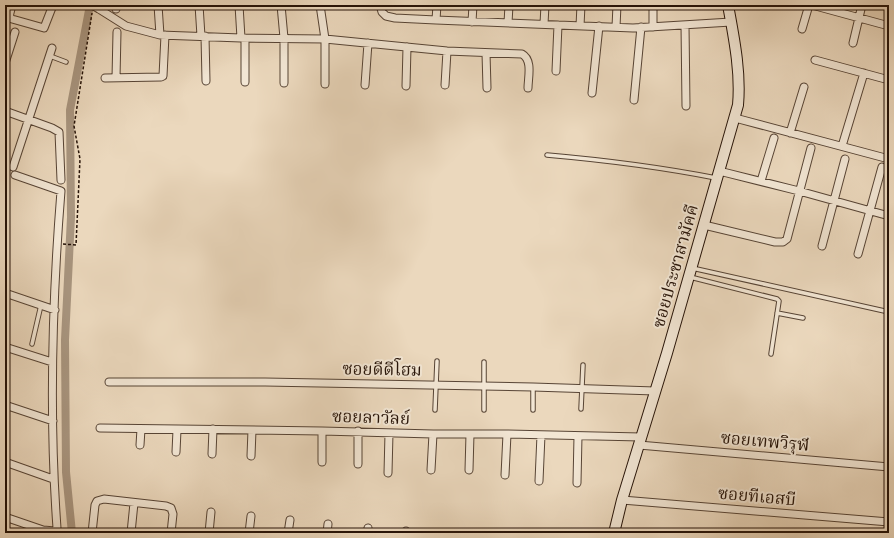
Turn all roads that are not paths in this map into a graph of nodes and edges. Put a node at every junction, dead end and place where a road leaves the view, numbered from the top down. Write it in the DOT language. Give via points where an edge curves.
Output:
graph roads {
  1 [pos="12,5"];
  2 [pos="53,5"];
  3 [pos="158,5"];
  4 [pos="199,5"];
  5 [pos="239,5"];
  6 [pos="281,5"];
  7 [pos="320,5"];
  8 [pos="380,5"];
  9 [pos="437,5"];
  10 [pos="473,5"];
  11 [pos="509,5"];
  12 [pos="545,5"];
  13 [pos="581,5"];
  14 [pos="618,5"];
  15 [pos="653,5"];
  16 [pos="728,5"];
  17 [pos="809,5"];
  18 [pos="812,5"];
  19 [pos="862,5"];
  20 [pos="92,9"];
  21 [pos="859,18"];
  22 [pos="436,20"];
  23 [pos="472,22"];
  24 [pos="731,22"];
  25 [pos="508,23"];
  26 [pos="544,24"];
  27 [pos="558,25"];
  28 [pos="685,25"];
  29 [pos="580,26"];
  30 [pos="599,26"];
  31 [pos="889,26"];
  32 [pos="616,27"];
  33 [pos="653,27"];
  34 [pos="641,28"];
  35 [pos="802,29"];
  36 [pos="15,32"];
  37 [pos="117,32"];
  38 [pos="163,35"];
  39 [pos="203,36"];
  40 [pos="243,38"];
  41 [pos="284,38"];
  42 [pos="325,39"];
  43 [pos="368,43"];
  44 [pos="853,43"];
  45 [pos="52,48"];
  46 [pos="407,48"];
  47 [pos="447,51"];
  48 [pos="486,53"];
  49 [pos="50,56"];
  50 [pos="816,60"];
  51 [pos="66,62"];
  52 [pos="5,63"];
  53 [pos="556,71"];
  54 [pos="864,73"];
  55 [pos="105,78"];
  56 [pos="116,78"];
  57 [pos="889,80"];
  58 [pos="206,81"];
  59 [pos="245,82"];
  60 [pos="284,82"];
  61 [pos="325,84"];
  62 [pos="365,85"];
  63 [pos="445,85"];
  64 [pos="406,86"];
  65 [pos="804,87"];
  66 [pos="486,88"];
  67 [pos="528,88"];
  68 [pos="592,93"];
  69 [pos="634,100"];
  70 [pos="686,106"];
  71 [pos="5,111"];
  72 [pos="734,118"];
  73 [pos="29,120"];
  74 [pos="790,133"];
  75 [pos="774,138"];
  76 [pos="842,146"];
  77 [pos="811,148"];
  78 [pos="547,154"];
  79 [pos="889,158"];
  80 [pos="845,159"];
  81 [pos="13,167"];
  82 [pos="882,167"];
  83 [pos="718,174"];
  84 [pos="15,175"];
  85 [pos="61,180"];
  86 [pos="762,181"];
  87 [pos="799,191"];
  88 [pos="833,200"];
  89 [pos="870,211"];
  90 [pos="889,216"];
  91 [pos="704,224"];
  92 [pos="822,246"];
  93 [pos="858,254"];
  94 [pos="690,272"];
  95 [pos="5,293"];
  96 [pos="41,305"];
  97 [pos="55,310"];
  98 [pos="889,312"];
  99 [pos="777,314"];
  100 [pos="803,318"];
  101 [pos="32,344"];
  102 [pos="5,347"];
  103 [pos="771,354"];
  104 [pos="52,362"];
  105 [pos="436,362"];
  106 [pos="484,362"];
  107 [pos="583,365"];
  108 [pos="109,382"];
  109 [pos="436,385"];
  110 [pos="484,386"];
  111 [pos="533,386"];
  112 [pos="582,388"];
  113 [pos="655,391"];
  114 [pos="5,405"];
  115 [pos="581,409"];
  116 [pos="435,410"];
  117 [pos="484,410"];
  118 [pos="533,410"];
  119 [pos="53,422"];
  120 [pos="100,428"];
  121 [pos="141,429"];
  122 [pos="213,429"];
  123 [pos="177,430"];
  124 [pos="252,430"];
  125 [pos="322,431"];
  126 [pos="358,431"];
  127 [pos="389,433"];
  128 [pos="432,434"];
  129 [pos="470,434"];
  130 [pos="507,434"];
  131 [pos="541,435"];
  132 [pos="578,436"];
  133 [pos="640,441"];
  134 [pos="140,445"];
  135 [pos="176,452"];
  136 [pos="212,454"];
  137 [pos="251,456"];
  138 [pos="5,462"];
  139 [pos="322,462"];
  140 [pos="358,464"];
  141 [pos="889,467"];
  142 [pos="431,470"];
  143 [pos="470,470"];
  144 [pos="388,473"];
  145 [pos="505,475"];
  146 [pos="53,479"];
  147 [pos="539,481"];
  148 [pos="577,483"];
  149 [pos="622,500"];
  150 [pos="134,502"];
  151 [pos="211,512"];
  152 [pos="250,516"];
  153 [pos="5,517"];
  154 [pos="290,520"];
  155 [pos="889,522"];
  156 [pos="328,524"];
  157 [pos="92,533"];
  158 [pos="131,533"];
  159 [pos="171,533"];
  160 [pos="209,533"];
  161 [pos="249,533"];
  162 [pos="288,533"];
  163 [pos="327,533"];
  164 [pos="614,533"];
  1 -- 2 [label="street" via="9,17 44,28"];
  3 -- 38 [label="street"];
  4 -- 39 [label="street"];
  5 -- 40 [label="street"];
  6 -- 41 [label="street"];
  7 -- 42 [label="street"];
  8 -- 22 [label="street" via="386,16"];
  9 -- 22 [label="street"];
  10 -- 23 [label="street"];
  11 -- 25 [label="street"];
  12 -- 26 [label="street"];
  13 -- 29 [label="street"];
  14 -- 32 [label="street"];
  15 -- 33 [label="street"];
  16 -- 24 [label="street, ซอยประชาสามัคคี"];
  17 -- 35 [label="street"];
  18 -- 21 [label="street"];
  19 -- 21 [label="street"];
  20 -- 38 [label="street, bridge" via="99,9 126,26"];
  21 -- 31 [label="street"];
  21 -- 44 [label="street"];
  22 -- 23 [label="street"];
  23 -- 25 [label="street"];
  24 -- 28 [label="street"];
  24 -- 72 [label="street, ซอยประชาสามัคคี" via="739,83 738,106"];
  25 -- 26 [label="street"];
  26 -- 27 [label="street"];
  27 -- 29 [label="street"];
  27 -- 53 [label="street"];
  28 -- 33 [label="street"];
  28 -- 70 [label="street"];
  29 -- 30 [label="street"];
  30 -- 32 [label="street"];
  30 -- 68 [label="street"];
  32 -- 34 [label="street"];
  33 -- 34 [label="street"];
  34 -- 69 [label="street"];
  36 -- 52 [label="street"];
  37 -- 56 [label="street"];
  38 -- 39 [label="street"];
  38 -- 56 [label="street" via="163,76"];
  39 -- 40 [label="street"];
  39 -- 58 [label="street"];
  40 -- 41 [label="street"];
  40 -- 59 [label="street"];
  41 -- 42 [label="street"];
  41 -- 60 [label="street"];
  42 -- 43 [label="street"];
  42 -- 61 [label="street"];
  43 -- 46 [label="street"];
  43 -- 62 [label="street"];
  45 -- 49 [label="street"];
  46 -- 47 [label="street"];
  46 -- 64 [label="street"];
  47 -- 48 [label="street"];
  47 -- 63 [label="street"];
  48 -- 66 [label="street"];
  48 -- 67 [label="street" via="526,56 529,61"];
  49 -- 51 [label="lane"];
  49 -- 73 [label="street"];
  50 -- 54 [label="street"];
  54 -- 57 [label="street"];
  54 -- 76 [label="street"];
  55 -- 56 [label="street"];
  65 -- 74 [label="street"];
  71 -- 73 [label="street"];
  72 -- 74 [label="street"];
  72 -- 83 [label="street, ซอยประชาสามัคคี"];
  73 -- 81 [label="street"];
  73 -- 85 [label="street" via="59,132"];
  74 -- 76 [label="street"];
  75 -- 86 [label="street"];
  76 -- 79 [label="street"];
  77 -- 87 [label="street"];
  78 -- 83 [label="lane"];
  80 -- 88 [label="street"];
  82 -- 89 [label="street"];
  83 -- 86 [label="street"];
  83 -- 91 [label="street, ซอยประชาสามัคคี"];
  84 -- 97 [label="street" via="61,191"];
  86 -- 87 [label="street"];
  87 -- 88 [label="street"];
  87 -- 91 [label="street" via="790,233 788,239 783,242"];
  88 -- 89 [label="street"];
  88 -- 92 [label="street"];
  89 -- 90 [label="street"];
  89 -- 93 [label="street"];
  91 -- 94 [label="street, ซอยประชาสามัคคี"];
  94 -- 98 [label="lane"];
  94 -- 99 [label="lane" via="775,298 779,301"];
  94 -- 113 [label="street, ซอยประชาสามัคคี"];
  95 -- 96 [label="street"];
  96 -- 97 [label="street"];
  96 -- 101 [label="lane"];
  97 -- 104 [label="street"];
  99 -- 100 [label="lane"];
  99 -- 103 [label="lane"];
  102 -- 104 [label="street"];
  104 -- 119 [label="street"];
  105 -- 109 [label="lane"];
  106 -- 110 [label="lane"];
  107 -- 112 [label="lane"];
  108 -- 109 [label="street, ซอยดีดีโฮม"];
  109 -- 110 [label="street, ซอยดีดีโฮม"];
  109 -- 116 [label="lane"];
  110 -- 111 [label="street, ซอยดีดีโฮม"];
  110 -- 117 [label="lane"];
  111 -- 112 [label="street, ซอยดีดีโฮม"];
  111 -- 118 [label="lane"];
  112 -- 113 [label="street, ซอยดีดีโฮม"];
  112 -- 115 [label="lane"];
  113 -- 133 [label="street, ซอยประชาสามัคคี"];
  114 -- 119 [label="street"];
  119 -- 146 [label="street"];
  120 -- 121 [label="street, ซอยลาวัลย์"];
  121 -- 123 [label="street, ซอยลาวัลย์"];
  121 -- 134 [label="street"];
  122 -- 123 [label="street, ซอยลาวัลย์"];
  122 -- 124 [label="street, ซอยลาวัลย์"];
  122 -- 136 [label="street"];
  123 -- 135 [label="street"];
  124 -- 125 [label="street, ซอยลาวัลย์"];
  124 -- 137 [label="street"];
  125 -- 126 [label="street, ซอยลาวัลย์"];
  125 -- 139 [label="street"];
  126 -- 127 [label="street, ซอยลาวัลย์"];
  126 -- 140 [label="street"];
  127 -- 128 [label="street, ซอยลาวัลย์"];
  127 -- 144 [label="street"];
  128 -- 129 [label="street, ซอยลาวัลย์"];
  128 -- 142 [label="street"];
  129 -- 130 [label="street, ซอยลาวัลย์"];
  129 -- 143 [label="street"];
  130 -- 131 [label="street, ซอยลาวัลย์"];
  130 -- 145 [label="street"];
  131 -- 132 [label="street, ซอยลาวัลย์"];
  131 -- 147 [label="street"];
  132 -- 133 [label="street, ซอยลาวัลย์"];
  132 -- 148 [label="street"];
  133 -- 141 [label="street, ซอยเทพวิรุฬ"];
  133 -- 149 [label="street, ซอยประชาสามัคคี"];
  138 -- 146 [label="street"];
  146 -- 153 [label="street" via="57,526 55,531 43,530"];
  149 -- 155 [label="street, ซอยทีเอสบี"];
  149 -- 164 [label="street, ซอยประชาสามัคคี"];
  150 -- 157 [label="street" via="104,499 97,501"];
  150 -- 158 [label="street"];
  150 -- 159 [label="street" via="171,508"];
  151 -- 160 [label="street"];
  152 -- 161 [label="street"];
  154 -- 162 [label="street"];
  156 -- 163 [label="street"];
}
